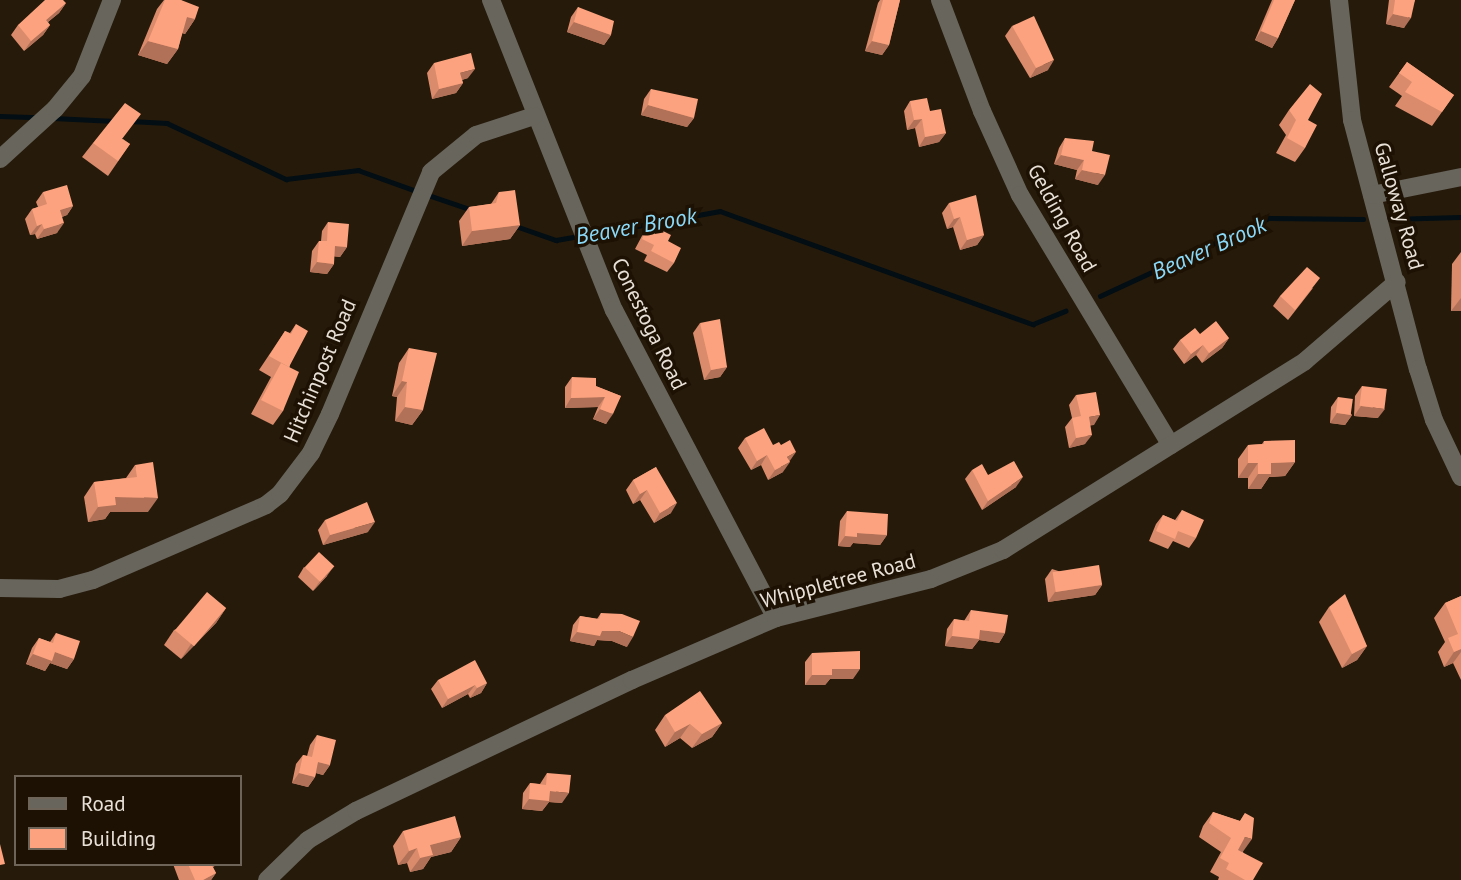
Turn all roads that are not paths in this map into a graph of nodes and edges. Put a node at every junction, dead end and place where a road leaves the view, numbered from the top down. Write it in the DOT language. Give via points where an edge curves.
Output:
graph roads {
  1 [pos="112,0"];
  2 [pos="491,0"];
  3 [pos="940,0"];
  4 [pos="1339,0"];
  5 [pos="534,116"];
  6 [pos="0,159"];
  7 [pos="1461,177"];
  8 [pos="1372,195"];
  9 [pos="1397,282"];
  10 [pos="1171,445"];
  11 [pos="1461,477"];
  12 [pos="0,588"];
  13 [pos="776,618"];
  14 [pos="267,880"];
  1 -- 6 [label="street" via="82,76 55,109"];
  2 -- 5 [label="street, Conestoga Road"];
  3 -- 10 [label="street, Gelding Road" via="1020,195"];
  4 -- 8 [label="street, Galloway Road" via="1352,120"];
  5 -- 12 [label="street, Hitchinpost Road" via="477,135 431,172 330,414 311,453 280,494 266,505 93,580 59,589"];
  5 -- 13 [label="street, Conestoga Road" via="614,310"];
  7 -- 8 [label="street"];
  8 -- 9 [label="street, Galloway Road"];
  9 -- 10 [label="street, Whippletree Road" via="1305,361"];
  9 -- 11 [label="street, Galloway Road" via="1434,420"];
  10 -- 13 [label="street, Whippletree Road" via="1065,515 972,566"];
  13 -- 14 [label="street, Whippletree Road" via="632,680 356,811 309,840"];
}
